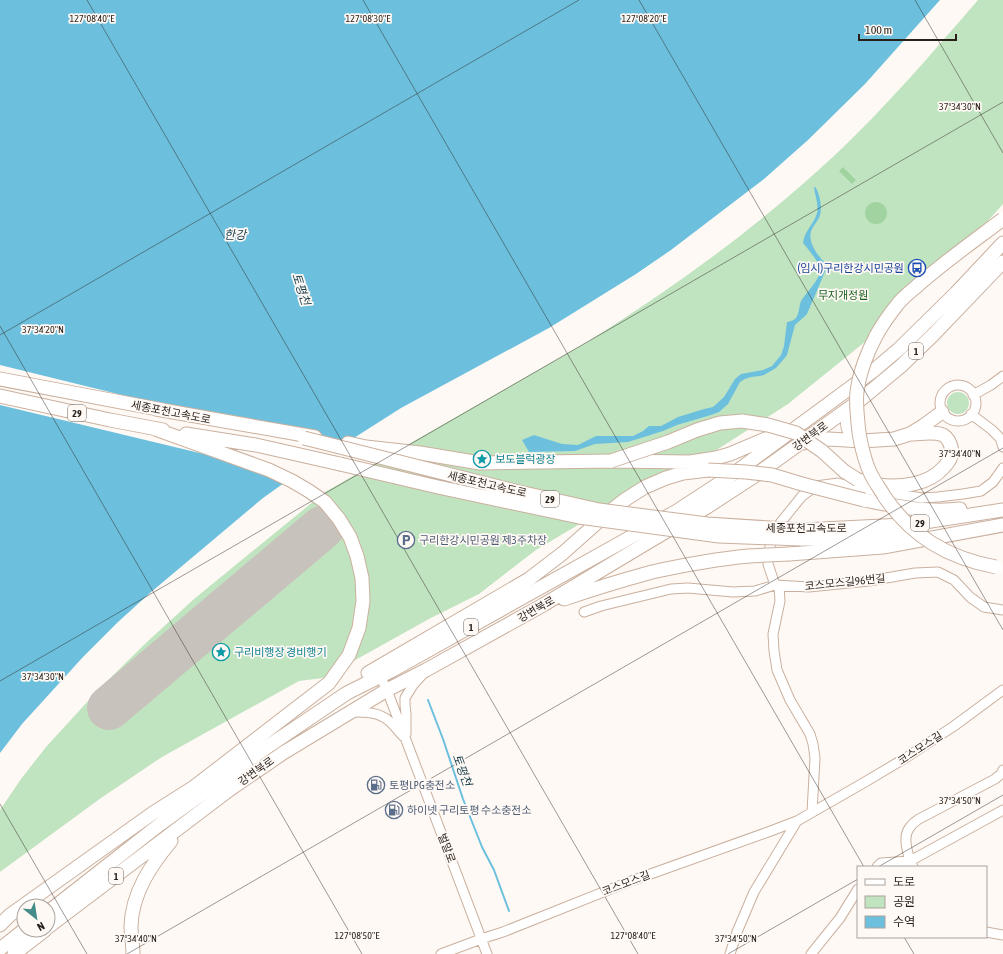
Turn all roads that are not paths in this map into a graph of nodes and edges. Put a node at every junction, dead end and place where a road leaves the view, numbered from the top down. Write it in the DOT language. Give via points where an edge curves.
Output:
graph roads {
  1 [pos="1003,219"];
  2 [pos="1003,243"];
  3 [pos="1003,262"];
  4 [pos="1003,376"];
  5 [pos="0,379"];
  6 [pos="973,395"];
  7 [pos="0,396"];
  8 [pos="859,401"];
  9 [pos="156,409"];
  10 [pos="942,412"];
  11 [pos="971,414"];
  12 [pos="803,423"];
  13 [pos="155,429"];
  14 [pos="910,434"];
  15 [pos="862,441"];
  16 [pos="800,444"];
  17 [pos="1003,447"];
  18 [pos="611,461"];
  19 [pos="1003,468"];
  20 [pos="1003,503"];
  21 [pos="1003,510"];
  22 [pos="1003,519"];
  23 [pos="1003,525"];
  24 [pos="801,535"];
  25 [pos="1000,567"];
  26 [pos="775,585"];
  27 [pos="543,605"];
  28 [pos="1003,610"];
  29 [pos="584,612"];
  30 [pos="426,670"];
  31 [pos="380,676"];
  32 [pos="387,690"];
  33 [pos="1003,690"];
  34 [pos="346,693"];
  35 [pos="351,712"];
  36 [pos="406,740"];
  37 [pos="1003,770"];
  38 [pos="194,787"];
  39 [pos="1003,810"];
  40 [pos="812,812"];
  41 [pos="797,821"];
  42 [pos="159,825"];
  43 [pos="184,825"];
  44 [pos="911,864"];
  45 [pos="878,866"];
  46 [pos="857,892"];
  47 [pos="56,906"];
  48 [pos="56,922"];
  49 [pos="0,925"];
  50 [pos="987,932"];
  51 [pos="1003,935"];
  52 [pos="16,936"];
  53 [pos="35,938"];
  54 [pos="481,939"];
  55 [pos="0,949"];
  56 [pos="14,954"];
  57 [pos="133,954"];
  58 [pos="440,954"];
  59 [pos="487,954"];
  60 [pos="730,954"];
  61 [pos="811,954"];
  1 -- 25 [label="highway, bridge" via="931,273 898,303 874,338 857,387 859,433 864,454 872,477 892,507 915,532 939,547 978,563"];
  2 -- 12 [label="highway, 강변북로 / 1" via="899,349"];
  3 -- 8 [label="highway, 강변북로 / 1" via="901,366"];
  4 -- 6 [label="street"];
  5 -- 9 [label="highway, 세종포천고속도로 / 29"];
  6 -- 10 [label="street" via="966,388 952,386 941,397"];
  6 -- 11 [label="street" via="975,405"];
  7 -- 13 [label="highway, 세종포천고속도로 / 29"];
  8 -- 15 [label="highway" via="848,419 852,434"];
  8 -- 16 [label="highway, 강변북로 / 1"];
  9 -- 18 [label="highway" via="366,447 480,463"];
  9 -- 24 [label="highway, 세종포천고속도로 / 29, bridge" via="304,438 599,510"];
  10 -- 11 [label="street" via="956,421"];
  10 -- 14 [label="highway"];
  11 -- 17 [label="street" via="1000,438"];
  12 -- 18 [label="highway" via="716,458 690,462"];
  12 -- 31 [label="highway, 강변북로 / 1" via="730,477 677,511"];
  13 -- 24 [label="highway, 세종포천고속도로 / 29, bridge" via="256,445 579,517 719,536"];
  13 -- 38 [label="highway" via="269,470 325,502 350,537 362,578 360,628 349,655 329,683"];
  14 -- 15 [label="highway" via="894,439"];
  14 -- 18 [label="highway, bridge" via="942,435 951,447 952,454 943,469 933,477 909,484 877,485 858,480 796,433 768,424 742,421 708,426"];
  15 -- 16 [label="highway" via="829,439"];
  16 -- 27 [label="highway, 강변북로 / 1" via="707,507"];
  19 -- 26 [label="street" via="993,482 981,491 938,498 922,498 838,484 816,486 802,496 773,532 768,564"];
  20 -- 34 [label="highway, bridge" via="950,510 916,510 864,500 772,475 708,470 683,473 645,487 626,499 563,554 529,579 365,675"];
  21 -- 24 [label="highway, 세종포천고속도로 / 29" via="903,525"];
  22 -- 24 [label="highway, 세종포천고속도로 / 29" via="883,537"];
  23 -- 27 [label="highway, bridge" via="883,547 749,556 688,565 653,572"];
  26 -- 28 [label="street, 코스모스길96번길" via="809,587 938,572 954,580 984,607"];
  26 -- 29 [label="street" via="755,591 733,592 671,589"];
  26 -- 40 [label="street" via="779,587 780,601 773,634 777,670 813,744 815,758"];
  27 -- 30 [label="highway, 강변북로 / 1"];
  30 -- 32 [label="highway, 강변북로 / 1"];
  30 -- 36 [label="street" via="405,698"];
  31 -- 32 [label="street, 벌말로"];
  31 -- 34 [label="highway, 1"];
  32 -- 35 [label="highway, 강변북로 / 1"];
  32 -- 36 [label="street, 벌말로"];
  33 -- 40 [label="street, 코스모스길" via="907,757"];
  34 -- 42 [label="highway, 1"];
  35 -- 36 [label="street" via="373,713 384,717"];
  35 -- 43 [label="highway, 강변북로 / 1" via="283,753"];
  36 -- 54 [label="street, 벌말로"];
  37 -- 44 [label="street" via="995,779 910,826 906,850"];
  38 -- 42 [label="highway"];
  38 -- 49 [label="highway" via="153,813 10,915"];
  39 -- 44 [label="street"];
  40 -- 41 [label="street, 코스모스길"];
  41 -- 54 [label="street, 코스모스길"];
  41 -- 60 [label="street" via="754,892"];
  42 -- 47 [label="highway, 1"];
  43 -- 48 [label="highway, 강변북로 / 1"];
  43 -- 57 [label="highway" via="159,856 139,888 131,925"];
  44 -- 45 [label="street" via="881,862"];
  46 -- 61 [label="street"];
  50 -- 51 [label="street"];
  52 -- 55 [label="highway"];
  53 -- 56 [label="highway"];
  54 -- 58 [label="street, 코스모스길"];
  54 -- 59 [label="street, 벌말로"];
}
